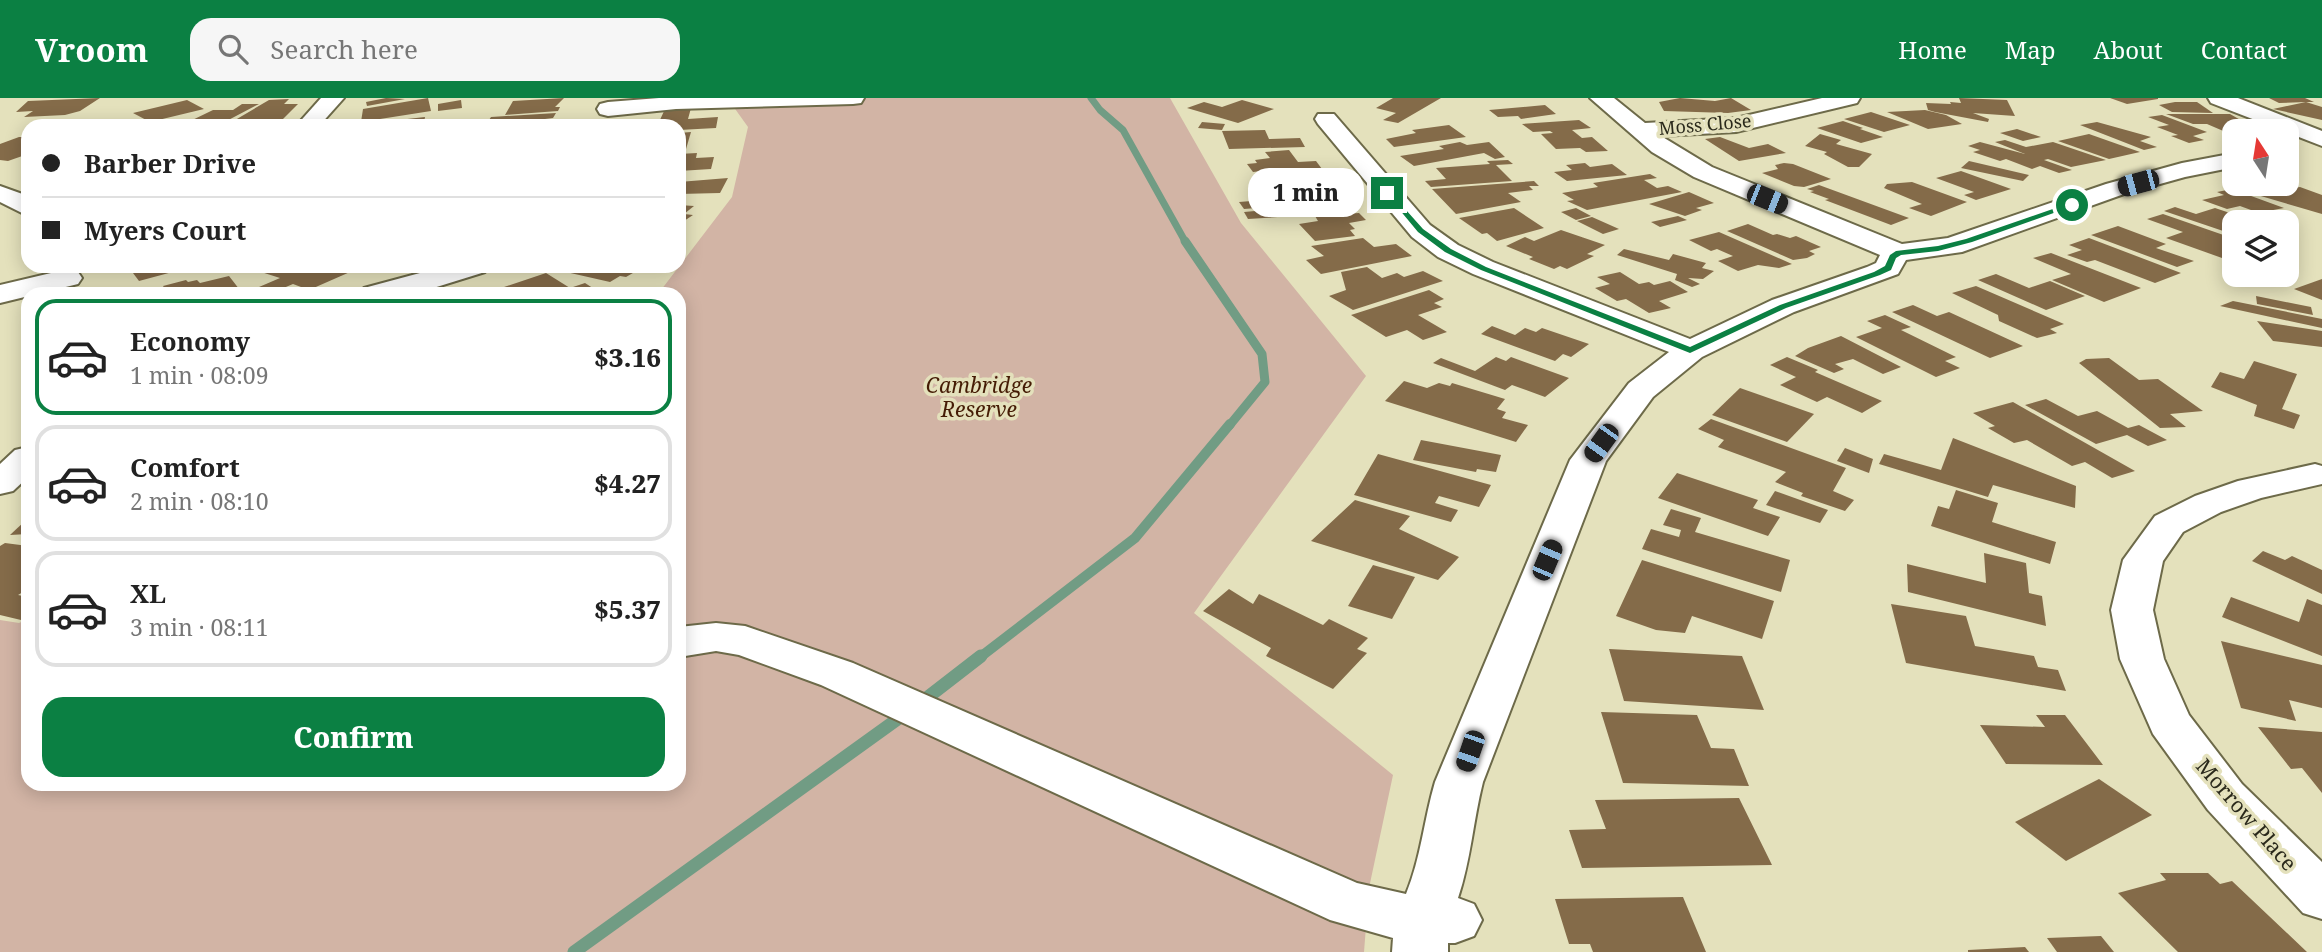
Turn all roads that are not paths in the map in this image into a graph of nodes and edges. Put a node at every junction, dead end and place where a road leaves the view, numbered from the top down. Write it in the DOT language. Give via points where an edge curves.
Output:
graph roads {
  1 [pos="333,98"];
  2 [pos="653,98"];
  3 [pos="853,98"];
  4 [pos="1601,98"];
  5 [pos="1849,98"];
  6 [pos="2219,98"];
  7 [pos="676,103"];
  8 [pos="606,111"];
  9 [pos="314,119"];
  10 [pos="1326,119"];
  11 [pos="1641,130"];
  12 [pos="2322,141"];
  13 [pos="2300,151"];
  14 [pos="2222,162"];
  15 [pos="0,194"];
  16 [pos="21,203"];
  17 [pos="1899,253"];
  18 [pos="453,273"];
  19 [pos="69,279"];
  20 [pos="32,287"];
  21 [pos="407,287"];
  22 [pos="21,289"];
  23 [pos="0,294"];
  24 [pos="1690,350"];
  25 [pos="21,464"];
  26 [pos="2315,475"];
  27 [pos="0,483"];
  28 [pos="686,641"];
  29 [pos="2322,897"];
  30 [pos="1438,935"];
  1 -- 9 [label="street"];
  2 -- 7 [label="street"];
  3 -- 7 [label="street"];
  4 -- 11 [label="street"];
  5 -- 11 [label="street, Moss Close" via="1736,125"];
  6 -- 12 [label="street"];
  7 -- 8 [label="street"];
  10 -- 24 [label="street" via="1421,231 1448,251"];
  11 -- 17 [label="street" via="1703,172"];
  12 -- 13 [label="street"];
  14 -- 17 [label="street" via="2116,189 1960,243"];
  15 -- 16 [label="street"];
  17 -- 24 [label="street" via="1877,274 1783,306"];
  18 -- 21 [label="street"];
  19 -- 20 [label="street"];
  22 -- 23 [label="street"];
  24 -- 30 [label="street" via="1642,390 1588,460 1470,751 1448,822"];
  25 -- 27 [label="street"];
  26 -- 29 [label="street, Morrow Place" via="2251,489 2169,524 2143,560 2132,610 2142,659 2169,722 2225,797"];
  28 -- 30 [label="street" via="729,637 793,657 915,707 1349,904 1398,916"];
}
